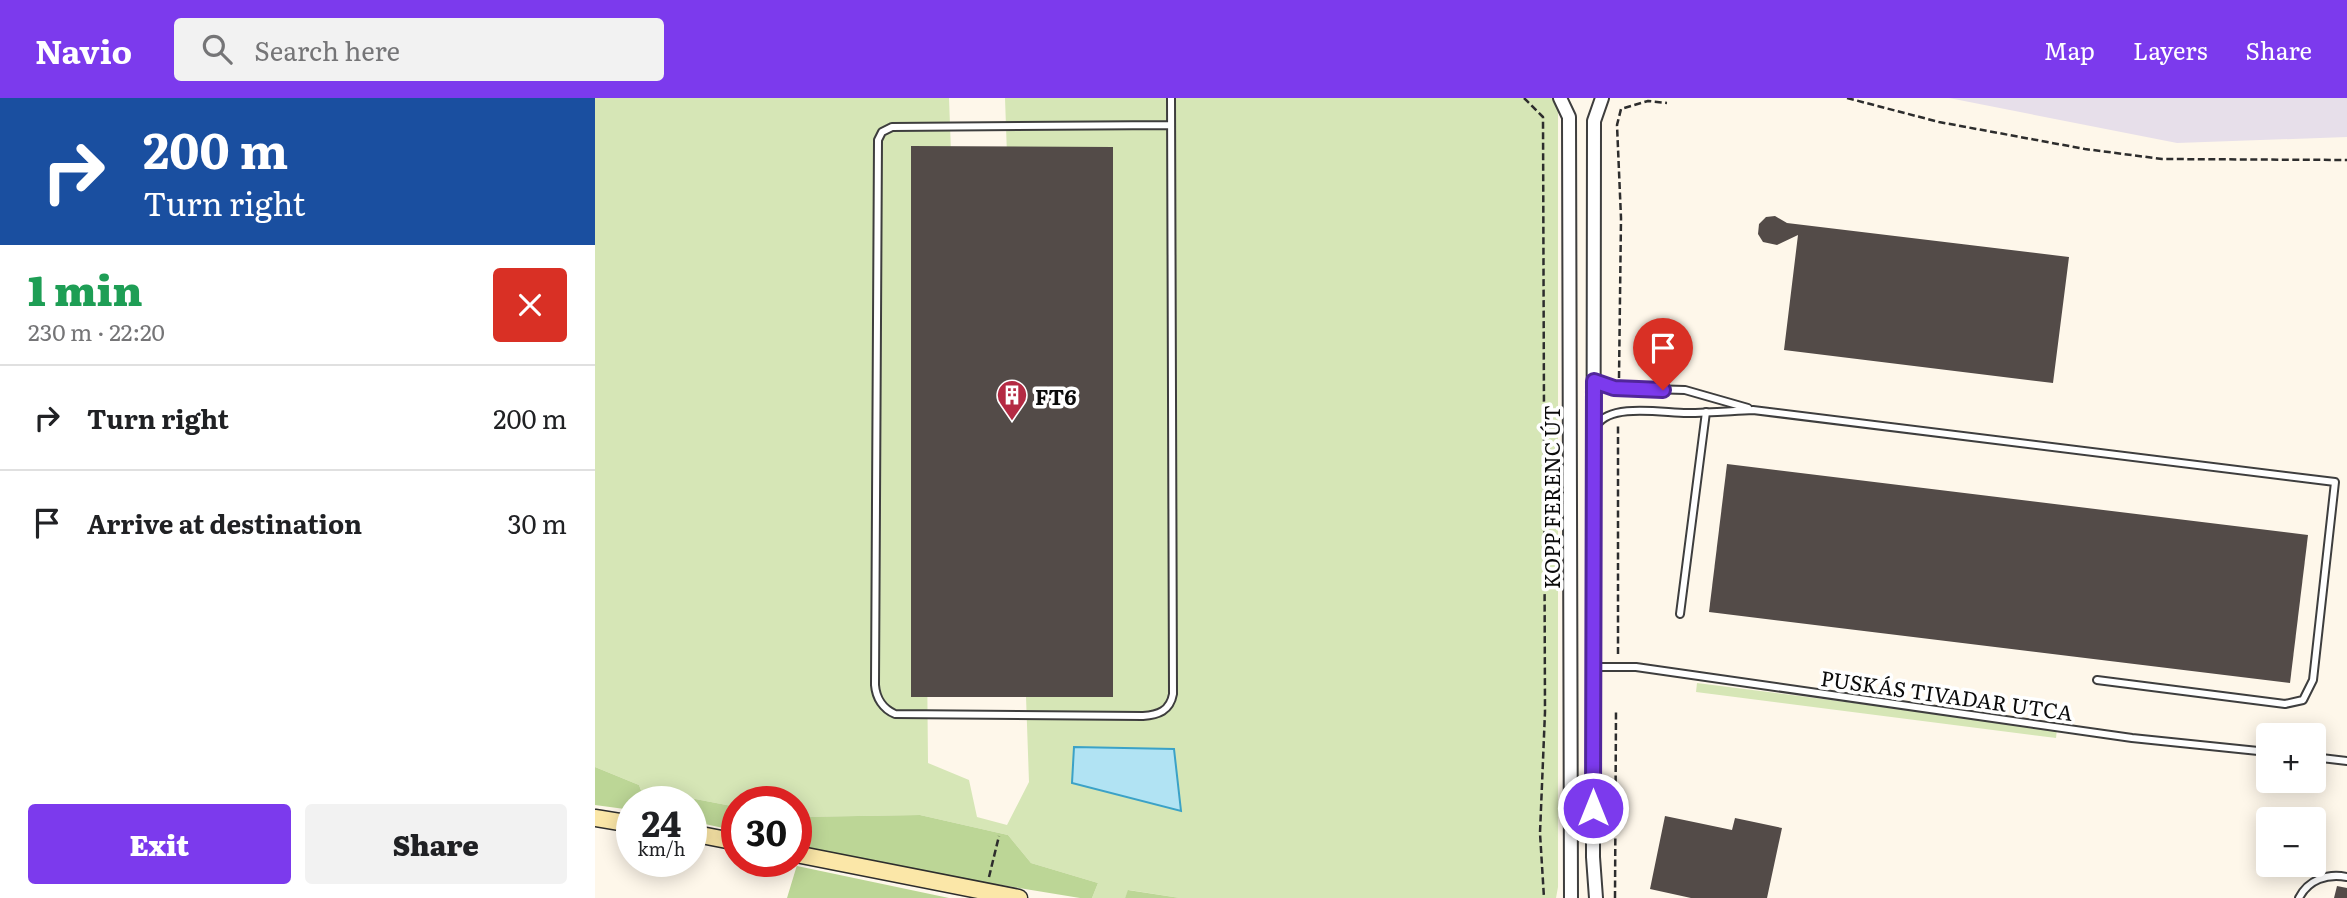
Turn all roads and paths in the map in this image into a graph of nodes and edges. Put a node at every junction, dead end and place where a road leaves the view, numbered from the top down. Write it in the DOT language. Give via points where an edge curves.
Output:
graph roads {
  1 [pos="1171,98"];
  2 [pos="1524,98"];
  3 [pos="1560,98"];
  4 [pos="1602,98"];
  5 [pos="1847,98"];
  6 [pos="1667,103"];
  7 [pos="1171,125"];
  8 [pos="2347,160"];
  9 [pos="1594,381"];
  10 [pos="1618,388"];
  11 [pos="1753,410"];
  12 [pos="1706,412"];
  13 [pos="1618,413"];
  14 [pos="1594,429"];
  15 [pos="1680,614"];
  16 [pos="1618,654"];
  17 [pos="1594,667"];
  18 [pos="2097,680"];
  19 [pos="1616,711"];
  20 [pos="2256,751"];
  21 [pos="2326,759"];
  22 [pos="2347,761"];
  23 [pos="595,818"];
  24 [pos="616,821"];
  25 [pos="999,836"];
  26 [pos="812,856"];
  27 [pos="2347,877"];
  28 [pos="986,891"];
  29 [pos="1019,898"];
  30 [pos="1544,898"];
  31 [pos="1571,898"];
  32 [pos="1596,898"];
  33 [pos="1615,898"];
  34 [pos="2299,898"];
  1 -- 7 [label="lane"];
  2 -- 30 [label="path" via="1543,117 1545,712 1540,834"];
  3 -- 31 [label="street, KOPP FERENC ÚT" via="1569,117"];
  4 -- 9 [label="street, KOPP FERENC ÚT" via="1594,121"];
  5 -- 8 [label="path" via="1939,122 2162,159"];
  6 -- 10 [label="path" via="1648,101 1621,109 1617,125 1621,218"];
  7 -- 7 [label="lane" via="893,127 878,140 875,685 877,696 890,712 1143,716 1157,715 1172,701"];
  9 -- 10 [label="lane"];
  9 -- 14 [label="street, KOPP FERENC ÚT"];
  10 -- 11 [label="lane" via="1685,390"];
  11 -- 12 [label="lane"];
  11 -- 18 [label="lane" via="2335,482 2313,680 2303,699 2285,704"];
  12 -- 13 [label="lane"];
  12 -- 15 [label="lane"];
  13 -- 14 [label="lane" via="1604,417"];
  13 -- 16 [label="path"];
  14 -- 17 [label="street, KOPP FERENC ÚT"];
  17 -- 20 [label="lane, PUSKÁS TIVADAR UTCA" via="1664,670 2132,738"];
  17 -- 32 [label="street, KOPP FERENC ÚT"];
  19 -- 33 [label="path"];
  21 -- 22 [label="lane"];
  23 -- 24 [label="main road"];
  25 -- 28 [label="path"];
  26 -- 28 [label="main road"];
  27 -- 34 [label="lane" via="2328,875 2307,886"];
  28 -- 29 [label="main road"];
}
